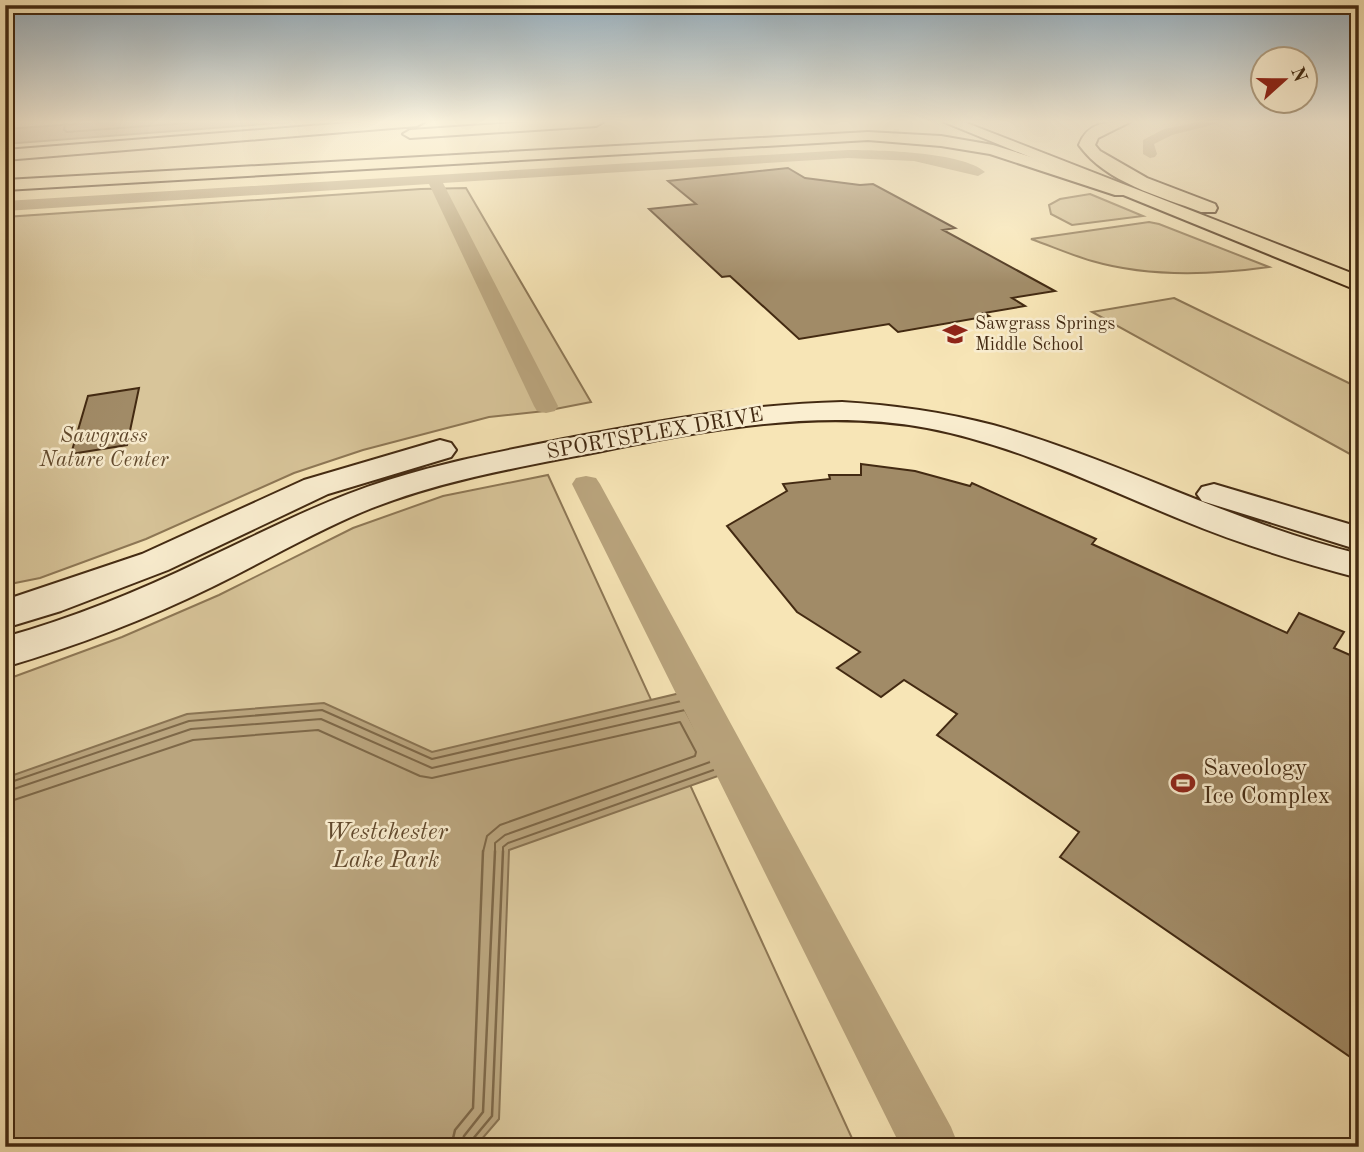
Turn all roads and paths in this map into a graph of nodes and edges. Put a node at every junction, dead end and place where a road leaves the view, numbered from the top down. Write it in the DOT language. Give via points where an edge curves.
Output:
graph roads {
  1 [pos="37,176"];
  2 [pos="168,176"];
  3 [pos="1073,176"];
  4 [pos="1083,176"];
  5 [pos="1121,176"];
  6 [pos="1131,176"];
  7 [pos="5,178"];
  8 [pos="5,185"];
  9 [pos="1121,191"];
  10 [pos="1208,208"];
  11 [pos="1359,265"];
  12 [pos="1359,284"];
  13 [pos="831,400"];
  14 [pos="408,472"];
  15 [pos="1359,539"];
  16 [pos="1359,566"];
  17 [pos="5,614"];
  18 [pos="5,652"];
  1 -- 7 [label="main road"];
  2 -- 8 [label="main road"];
  3 -- 9 [label="main road"];
  4 -- 9 [label="main road"];
  5 -- 10 [label="main road"];
  6 -- 10 [label="main road"];
  9 -- 12 [label="main road"];
  10 -- 11 [label="main road"];
  13 -- 14 [label="street, SPORTSPLEX DRIVE" via="497,461"];
  13 -- 15 [label="street, SPORTSPLEX DRIVE" via="927,398 985,411 1059,434 1240,504"];
  13 -- 16 [label="street, SPORTSPLEX DRIVE" via="975,429 1060,458 1254,537"];
  14 -- 17 [label="street, SPORTSPLEX DRIVE" via="316,487 155,562"];
  14 -- 18 [label="street, SPORTSPLEX DRIVE" via="360,501 172,590"];
}
